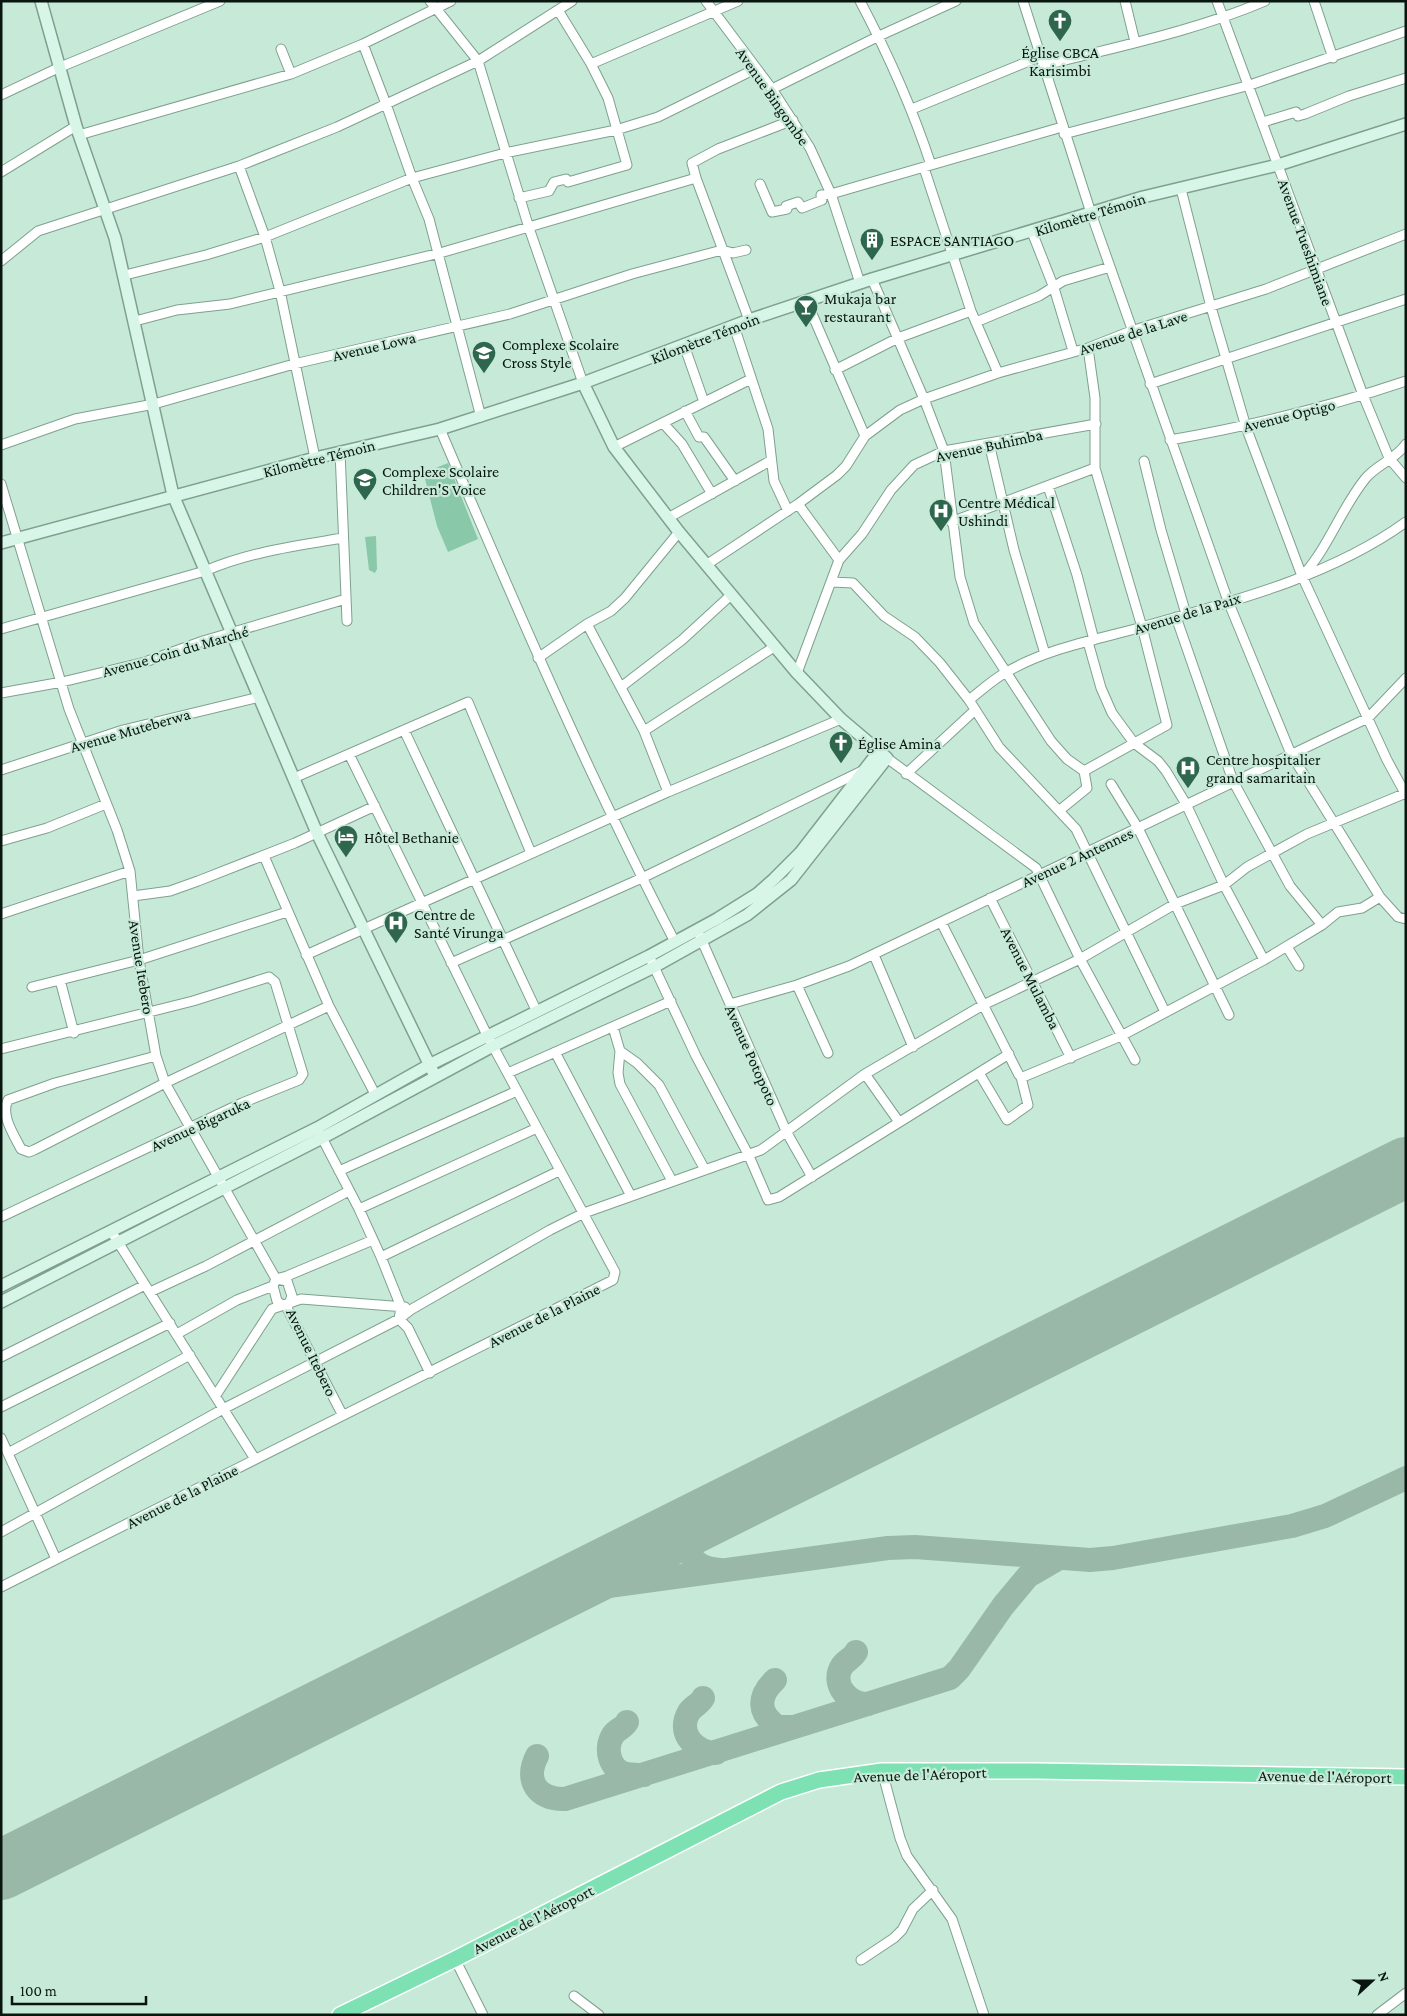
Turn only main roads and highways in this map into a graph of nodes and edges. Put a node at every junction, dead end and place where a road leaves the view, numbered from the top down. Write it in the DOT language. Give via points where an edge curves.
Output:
graph roads {
  1 [pos="41,1"];
  2 [pos="1406,124"];
  3 [pos="583,383"];
  4 [pos="173,495"];
  5 [pos="1,543"];
  6 [pos="883,755"];
  7 [pos="781,872"];
  8 [pos="791,880"];
  9 [pos="700,936"];
  10 [pos="491,1041"];
  11 [pos="429,1065"];
  12 [pos="435,1076"];
  13 [pos="319,1133"];
  14 [pos="176,1198"];
  15 [pos="183,1209"];
  16 [pos="1,1286"];
  17 [pos="1,1302"];
  18 [pos="1406,1777"];
  19 [pos="340,2015"];
  1 -- 4 [label="main road" via="77,130 107,209 125,275"];
  2 -- 3 [label="main road, Kilomètre Témoin" via="1278,165 1091,213 872,279 749,320"];
  3 -- 4 [label="main road, Kilomètre Témoin" via="440,430 340,451"];
  3 -- 6 [label="main road" via="614,447 678,532 797,673 842,720"];
  4 -- 5 [label="main road, Kilomètre Témoin"];
  4 -- 11 [label="main road" via="317,833"];
  6 -- 7 [label="main road" via="866,769 800,853"];
  6 -- 8 [label="main road"];
  7 -- 8 [label="main road"];
  7 -- 9 [label="main road"];
  8 -- 9 [label="main road" via="746,915"];
  9 -- 10 [label="main road" via="654,967"];
  9 -- 10 [label="main road" via="675,942 537,1012"];
  10 -- 11 [label="main road"];
  10 -- 12 [label="main road"];
  11 -- 12 [label="main road"];
  11 -- 13 [label="main road" via="375,1094"];
  12 -- 13 [label="main road"];
  13 -- 14 [label="main road"];
  13 -- 15 [label="main road"];
  14 -- 15 [label="main road"];
  14 -- 16 [label="main road"];
  15 -- 17 [label="main road"];
  18 -- 19 [label="highway, Avenue de l'Aéroport" via="882,1772 819,1780 781,1792"];
}
